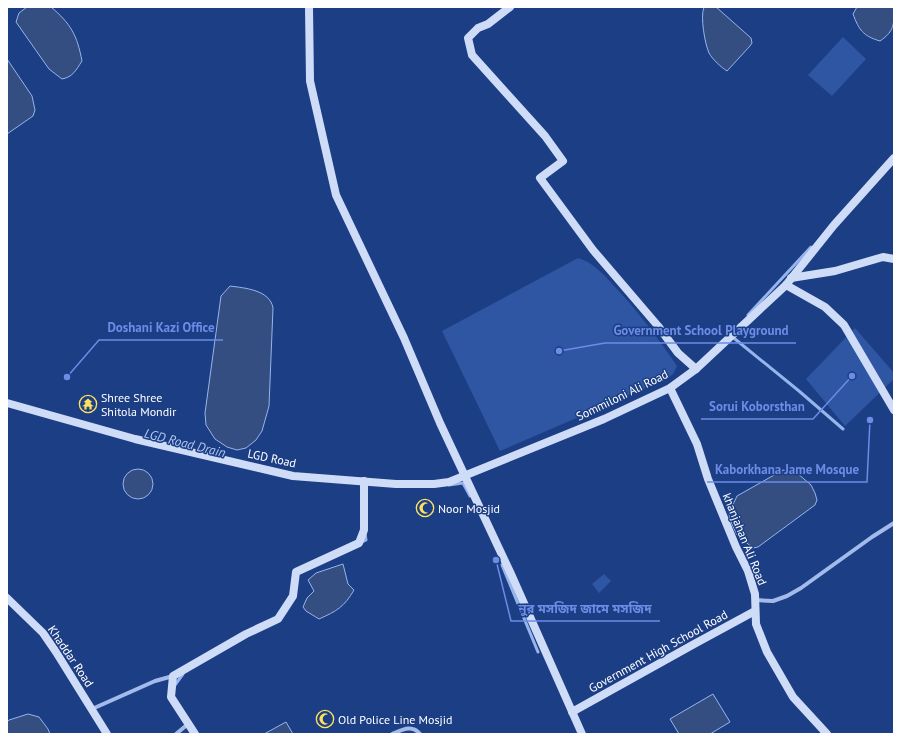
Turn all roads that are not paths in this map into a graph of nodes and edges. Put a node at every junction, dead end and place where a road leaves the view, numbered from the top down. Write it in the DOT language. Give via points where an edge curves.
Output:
graph roads {
  1 [pos="309,7"];
  2 [pos="510,7"];
  3 [pos="894,158"];
  4 [pos="894,259"];
  5 [pos="789,281"];
  6 [pos="696,369"];
  7 [pos="670,388"];
  8 [pos="7,403"];
  9 [pos="894,410"];
  10 [pos="465,476"];
  11 [pos="364,482"];
  12 [pos="894,523"];
  13 [pos="7,598"];
  14 [pos="755,600"];
  15 [pos="755,611"];
  16 [pos="173,676"];
  17 [pos="92,709"];
  18 [pos="572,712"];
  19 [pos="188,724"];
  20 [pos="107,734"];
  21 [pos="176,734"];
  22 [pos="195,734"];
  23 [pos="392,734"];
  24 [pos="420,734"];
  25 [pos="582,734"];
  26 [pos="827,734"];
  1 -- 10 [label="street" via="310,81 336,194"];
  2 -- 6 [label="street" via="488,24 478,28 468,38 472,55 545,136 563,161 540,178 592,250 678,352"];
  3 -- 5 [label="street, Sommiloni Ali Road" via="834,225"];
  4 -- 5 [label="street" via="883,257"];
  5 -- 6 [label="street, Sommiloni Ali Road"];
  5 -- 9 [label="street" via="825,306 844,325"];
  6 -- 7 [label="street, Sommiloni Ali Road"];
  7 -- 10 [label="street, Sommiloni Ali Road" via="604,419"];
  7 -- 14 [label="street, khanjahan Ali Road" via="697,444 708,479 748,571"];
  8 -- 11 [label="street, LGD Road" via="135,439 293,476"];
  10 -- 11 [label="street, LGD Road" via="434,484"];
  10 -- 18 [label="street"];
  11 -- 16 [label="street" via="364,530 359,543 296,572 293,596 278,619 246,634"];
  12 -- 14 [label="street" via="787,596 772,601"];
  13 -- 17 [label="street, Khaddar Road" via="43,633"];
  14 -- 15 [label="street, khanjahan Ali Road"];
  15 -- 18 [label="street, Government High School Road"];
  15 -- 26 [label="street, khanjahan Ali Road" via="756,624 767,652 793,698"];
  16 -- 17 [label="street" via="155,680"];
  16 -- 19 [label="street" via="171,697"];
  17 -- 20 [label="street, Khaddar Road"];
  18 -- 25 [label="street"];
  19 -- 21 [label="street"];
  19 -- 22 [label="street"];
  23 -- 24 [label="street" via="406,728 412,728"];
}
